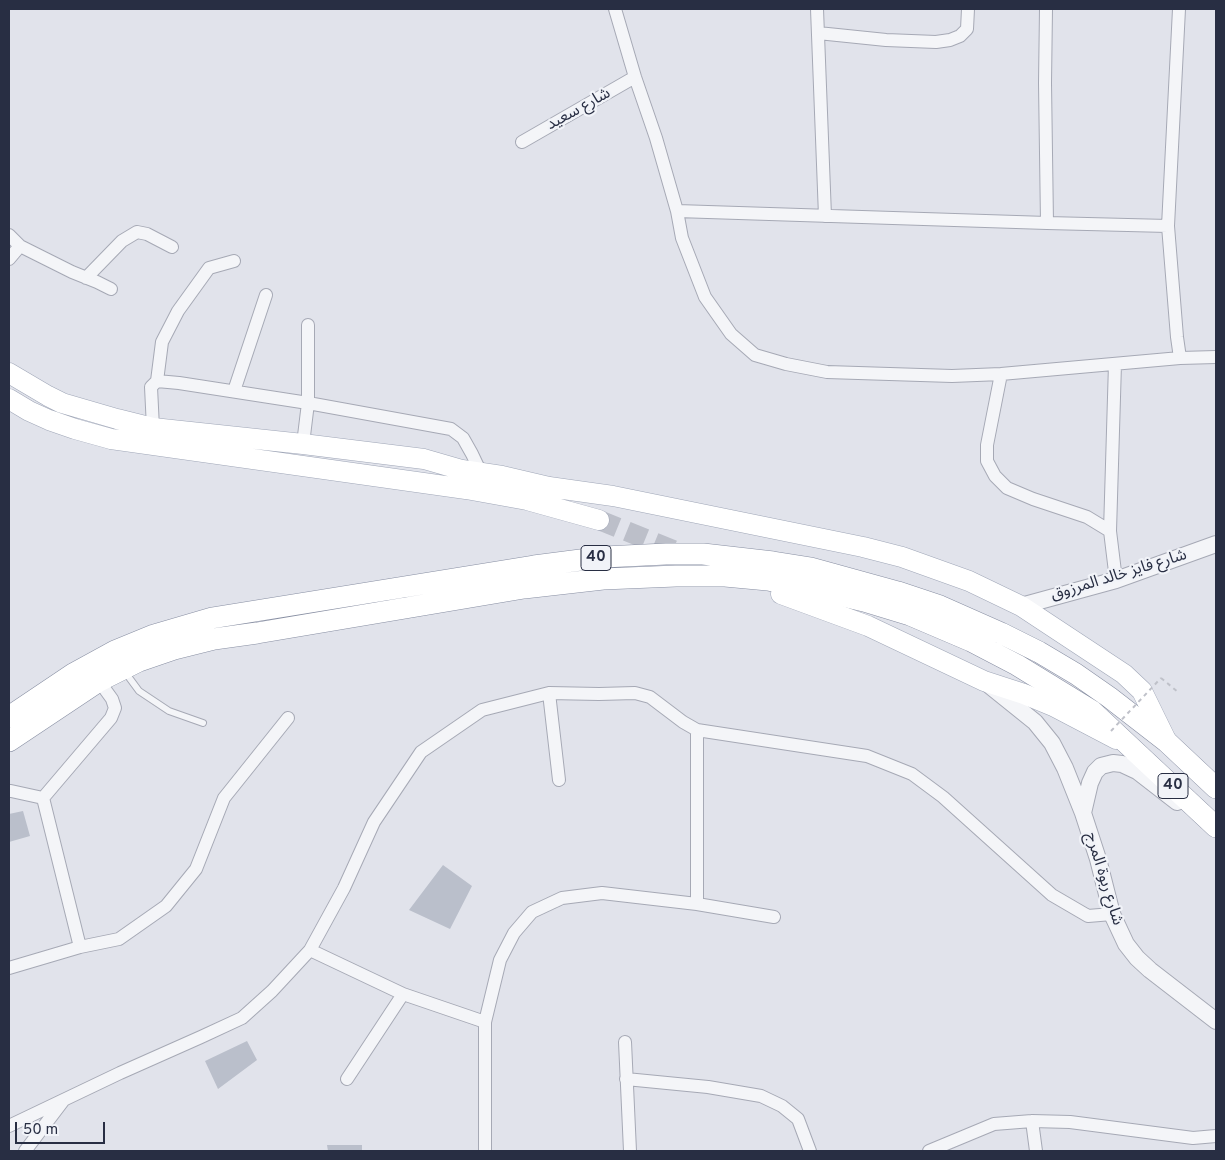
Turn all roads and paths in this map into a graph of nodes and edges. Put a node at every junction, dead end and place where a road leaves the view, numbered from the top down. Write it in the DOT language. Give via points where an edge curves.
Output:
graph roads {
  1 [pos="615,9"];
  2 [pos="817,9"];
  3 [pos="968,9"];
  4 [pos="1046,9"];
  5 [pos="1180,9"];
  6 [pos="818,33"];
  7 [pos="635,77"];
  8 [pos="522,142"];
  9 [pos="677,211"];
  10 [pos="825,216"];
  11 [pos="1047,224"];
  12 [pos="1168,226"];
  13 [pos="9,235"];
  14 [pos="20,246"];
  15 [pos="172,247"];
  16 [pos="9,260"];
  17 [pos="234,261"];
  18 [pos="86,278"];
  19 [pos="111,289"];
  20 [pos="266,295"];
  21 [pos="308,325"];
  22 [pos="1216,357"];
  23 [pos="1180,358"];
  24 [pos="1115,364"];
  25 [pos="9,373"];
  26 [pos="1001,374"];
  27 [pos="157,381"];
  28 [pos="234,391"];
  29 [pos="9,398"];
  30 [pos="308,403"];
  31 [pos="153,428"];
  32 [pos="303,444"];
  33 [pos="481,473"];
  34 [pos="599,520"];
  35 [pos="1110,531"];
  36 [pos="1216,544"];
  37 [pos="1116,580"];
  38 [pos="781,594"];
  39 [pos="1021,606"];
  40 [pos="123,669"];
  41 [pos="984,681"];
  42 [pos="99,682"];
  43 [pos="1178,692"];
  44 [pos="549,693"];
  45 [pos="9,717"];
  46 [pos="288,718"];
  47 [pos="203,723"];
  48 [pos="696,730"];
  49 [pos="1111,731"];
  50 [pos="9,741"];
  51 [pos="1167,742"];
  52 [pos="1129,745"];
  53 [pos="559,780"];
  54 [pos="1216,788"];
  55 [pos="9,791"];
  56 [pos="43,798"];
  57 [pos="1083,814"];
  58 [pos="1214,825"];
  59 [pos="698,904"];
  60 [pos="1112,914"];
  61 [pos="774,917"];
  62 [pos="80,947"];
  63 [pos="310,950"];
  64 [pos="9,968"];
  65 [pos="403,994"];
  66 [pos="1216,1021"];
  67 [pos="485,1022"];
  68 [pos="624,1042"];
  69 [pos="346,1079"];
  70 [pos="626,1079"];
  71 [pos="64,1100"];
  72 [pos="1032,1121"];
  73 [pos="9,1126"];
  74 [pos="1216,1136"];
  75 [pos="25,1151"];
  76 [pos="485,1151"];
  77 [pos="630,1151"];
  78 [pos="810,1151"];
  79 [pos="929,1151"];
  80 [pos="1036,1151"];
  1 -- 7 [label="street"];
  2 -- 6 [label="street"];
  3 -- 6 [label="street" via="967,30 950,40 894,40"];
  4 -- 11 [label="street"];
  5 -- 12 [label="street"];
  6 -- 10 [label="street"];
  7 -- 8 [label="street, شارع سعيد"];
  7 -- 9 [label="street"];
  9 -- 10 [label="street"];
  9 -- 26 [label="street" via="682,238 705,297 731,334 755,355 827,372 952,376"];
  10 -- 11 [label="street"];
  11 -- 12 [label="street"];
  12 -- 23 [label="street"];
  13 -- 14 [label="street"];
  14 -- 16 [label="street"];
  14 -- 18 [label="street"];
  15 -- 18 [label="street" via="137,232 122,241"];
  17 -- 27 [label="street" via="209,268 178,311 162,342"];
  18 -- 19 [label="street"];
  20 -- 28 [label="street"];
  21 -- 30 [label="street"];
  22 -- 23 [label="street"];
  23 -- 24 [label="street"];
  24 -- 26 [label="street"];
  24 -- 35 [label="street"];
  25 -- 31 [label="main road" via="62,403"];
  26 -- 35 [label="street" via="987,461 995,476 1007,488 1087,517"];
  27 -- 28 [label="street"];
  27 -- 31 [label="street" via="151,388"];
  28 -- 30 [label="street"];
  29 -- 34 [label="main road" via="49,420 111,439 466,489 527,500"];
  30 -- 32 [label="street"];
  30 -- 33 [label="street" via="451,429 463,438"];
  31 -- 32 [label="main road"];
  32 -- 33 [label="main road" via="424,459"];
  33 -- 39 [label="main road" via="613,496 863,547 969,581"];
  35 -- 37 [label="street"];
  36 -- 37 [label="street, شارع فايز خالد المرزوق"];
  37 -- 39 [label="street, شارع فايز خالد المرزوق"];
  38 -- 41 [label="main road" via="868,626"];
  39 -- 51 [label="main road" via="1124,674 1142,691"];
  40 -- 42 [label="highway, 40"];
  40 -- 47 [label="lane" via="139,691 169,711"];
  40 -- 52 [label="highway, 40" via="214,638 524,588 612,579 733,577 768,580 835,594 919,618 1017,665 1092,711"];
  41 -- 52 [label="main road" via="1053,706"];
  41 -- 57 [label="street, شارع ربوة المرج" via="1035,722 1052,743"];
  42 -- 50 [label="highway, 40"];
  42 -- 56 [label="street" via="115,708 111,718"];
  43 -- 49 [label="path, bridge" via="1161,678"];
  44 -- 48 [label="street" via="635,693 650,697"];
  44 -- 53 [label="street"];
  44 -- 63 [label="street" via="482,710 421,752 374,822 344,888"];
  45 -- 51 [label="highway, 40" via="73,674 115,651 154,635 212,618 534,566 604,557 703,554 811,568 940,606 1001,632 1076,674"];
  46 -- 62 [label="street" via="224,798 196,869 166,906 119,940"];
  48 -- 59 [label="street"];
  48 -- 60 [label="street" via="867,756 912,774 943,797 1050,894 1088,916"];
  51 -- 54 [label="highway, 40"];
  52 -- 58 [label="highway, 40"];
  55 -- 56 [label="street"];
  56 -- 62 [label="street"];
  57 -- 58 [label="street, شارع ربوة المرج" via="1095,772 1101,766 1113,763 1137,771"];
  57 -- 60 [label="street, شارع ربوة المرج"];
  59 -- 61 [label="street"];
  59 -- 67 [label="street" via="602,894 562,898 532,912 514,933 500,960"];
  60 -- 66 [label="street, شارع ربوة المرج" via="1126,944 1137,958"];
  62 -- 64 [label="street"];
  63 -- 65 [label="street"];
  63 -- 71 [label="street" via="242,1018"];
  65 -- 67 [label="street"];
  65 -- 69 [label="street"];
  67 -- 76 [label="street"];
  68 -- 70 [label="street"];
  70 -- 77 [label="street"];
  70 -- 78 [label="street" via="761,1096 782,1106 798,1119"];
  71 -- 73 [label="street"];
  71 -- 75 [label="street"];
  72 -- 74 [label="street" via="1070,1122 1193,1138"];
  72 -- 79 [label="street" via="994,1124"];
  72 -- 80 [label="street"];
}
